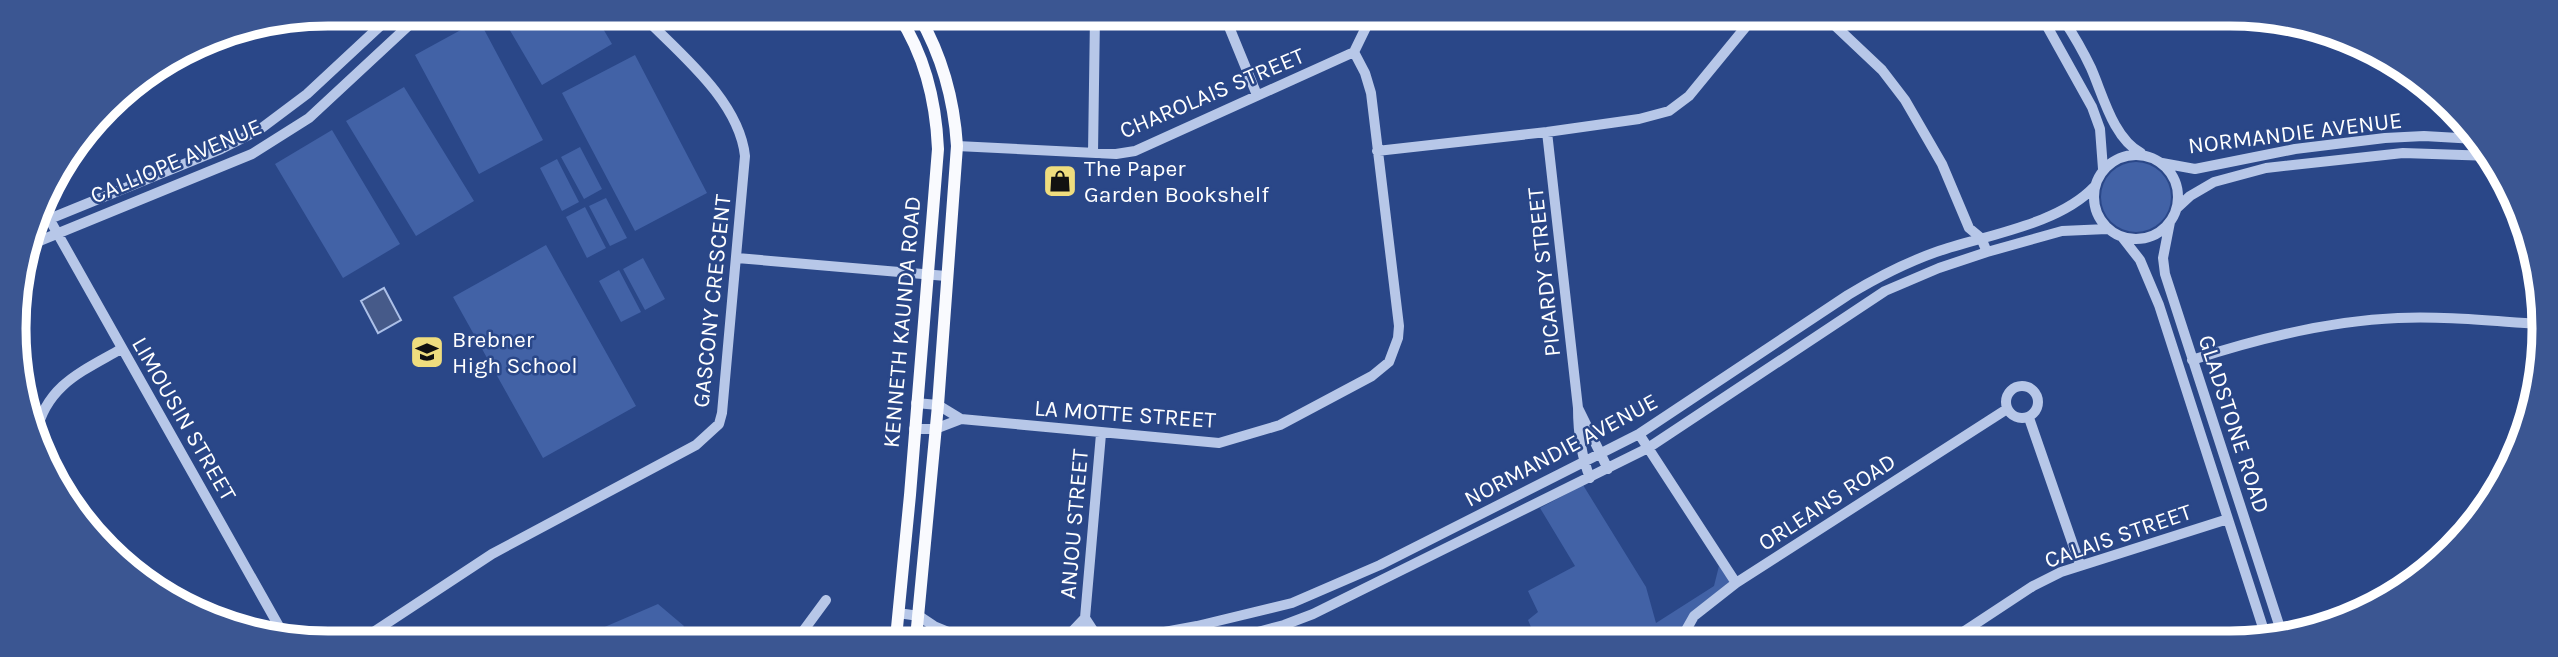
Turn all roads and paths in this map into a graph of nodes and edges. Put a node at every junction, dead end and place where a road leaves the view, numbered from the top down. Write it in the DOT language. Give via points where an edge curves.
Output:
graph roads {
  1 [pos="380,26"];
  2 [pos="408,26"];
  3 [pos="653,26"];
  4 [pos="904,26"];
  5 [pos="924,26"];
  6 [pos="1095,26"];
  7 [pos="1229,26"];
  8 [pos="1367,26"];
  9 [pos="1746,26"];
  10 [pos="1835,26"];
  11 [pos="2047,26"];
  12 [pos="2067,26"];
  13 [pos="1354,52"];
  14 [pos="1257,95"];
  15 [pos="1547,132"];
  16 [pos="2464,138"];
  17 [pos="957,146"];
  18 [pos="1377,151"];
  19 [pos="1093,153"];
  20 [pos="2477,155"];
  21 [pos="2146,156"];
  22 [pos="2162,163"];
  23 [pos="2103,169"];
  24 [pos="2094,187"];
  25 [pos="2177,208"];
  26 [pos="49,219"];
  27 [pos="46,220"];
  28 [pos="2170,222"];
  29 [pos="1969,228"];
  30 [pos="2107,229"];
  31 [pos="58,233"];
  32 [pos="2122,237"];
  33 [pos="1982,238"];
  34 [pos="39,241"];
  35 [pos="1963,244"];
  36 [pos="1987,252"];
  37 [pos="737,258"];
  38 [pos="1966,259"];
  39 [pos="926,274"];
  40 [pos="946,276"];
  41 [pos="2532,324"];
  42 [pos="121,349"];
  43 [pos="2175,353"];
  44 [pos="2191,354"];
  45 [pos="2197,372"];
  46 [pos="2183,376"];
  47 [pos="916,403"];
  48 [pos="938,405"];
  49 [pos="1578,408"];
  50 [pos="2007,409"];
  51 [pos="40,418"];
  52 [pos="2029,418"];
  53 [pos="961,419"];
  54 [pos="914,429"];
  55 [pos="935,429"];
  56 [pos="1101,434"];
  57 [pos="1639,434"];
  58 [pos="1648,448"];
  59 [pos="1601,455"];
  60 [pos="1584,463"];
  61 [pos="1608,469"];
  62 [pos="1590,478"];
  63 [pos="910,495"];
  64 [pos="930,497"];
  65 [pos="2239,502"];
  66 [pos="2225,507"];
  67 [pos="2228,519"];
  68 [pos="2247,527"];
  69 [pos="2233,532"];
  70 [pos="2080,565"];
  71 [pos="1736,583"];
  72 [pos="826,600"];
  73 [pos="898,613"];
  74 [pos="1255,613"];
  75 [pos="919,615"];
  76 [pos="1085,618"];
  77 [pos="279,626"];
  78 [pos="2280,626"];
  79 [pos="2263,629"];
  80 [pos="375,631"];
  81 [pos="804,631"];
  82 [pos="896,631"];
  83 [pos="917,631"];
  84 [pos="946,631"];
  85 [pos="1073,631"];
  86 [pos="1093,631"];
  87 [pos="1166,631"];
  88 [pos="1260,631"];
  89 [pos="1263,631"];
  90 [pos="1686,631"];
  91 [pos="1965,631"];
  1 -- 26 [label="street, CALLIOPE AVENUE" via="307,94 259,130"];
  2 -- 31 [label="street, CALLIOPE AVENUE" via="309,118 252,154"];
  3 -- 37 [label="street, GASCONY CRESCENT" via="712,88 740,131 745,156"];
  4 -- 39 [label="main road, KENNETH KAUNDA ROAD" via="925,68 937,132"];
  5 -- 17 [label="main road, KENNETH KAUNDA ROAD" via="940,57"];
  6 -- 19 [label="street"];
  7 -- 14 [label="street"];
  8 -- 13 [label="street"];
  9 -- 15 [label="street" via="1689,96 1669,111"];
  10 -- 29 [label="street" via="1906,100 1942,164"];
  11 -- 23 [label="street" via="2092,107 2100,129"];
  12 -- 21 [label="street" via="2118,127 2132,148"];
  13 -- 14 [label="street, CHAROLAIS STREET"];
  13 -- 18 [label="street, LA MOTTE STREET" via="1368,83"];
  14 -- 19 [label="street, CHAROLAIS STREET" via="1135,151"];
  15 -- 18 [label="street"];
  15 -- 49 [label="street, PICARDY STREET"];
  16 -- 22 [label="street, NORMANDIE AVENUE" via="2385,138 2295,149 2195,169"];
  17 -- 19 [label="street, CHAROLAIS STREET"];
  17 -- 40 [label="main road, KENNETH KAUNDA ROAD"];
  18 -- 56 [label="street, LA MOTTE STREET" via="1399,326 1383,369 1280,425 1219,443"];
  20 -- 25 [label="street, NORMANDIE AVENUE" via="2403,153 2266,168 2214,182"];
  21 -- 22 [label="street"];
  21 -- 23 [label="street" via="2123,156"];
  22 -- 25 [label="street" via="2176,184"];
  23 -- 24 [label="street"];
  24 -- 30 [label="street" via="2093,202"];
  24 -- 33 [label="street, NORMANDIE AVENUE" via="2056,215"];
  25 -- 28 [label="street"];
  26 -- 27 [label="street, CALLIOPE AVENUE"];
  26 -- 31 [label="street, LIMOUSIN STREET"];
  28 -- 32 [label="street" via="2143,239"];
  28 -- 44 [label="street, GLADSTONE ROAD" via="2163,258 2165,274"];
  29 -- 33 [label="street"];
  29 -- 35 [label="street"];
  30 -- 32 [label="street"];
  30 -- 36 [label="street, NORMANDIE AVENUE" via="2062,231"];
  31 -- 34 [label="street, CALLIOPE AVENUE"];
  31 -- 42 [label="street, LIMOUSIN STREET"];
  32 -- 43 [label="street, GLADSTONE ROAD" via="2148,276"];
  33 -- 35 [label="street, NORMANDIE AVENUE"];
  33 -- 36 [label="street"];
  35 -- 38 [label="street"];
  35 -- 57 [label="street, NORMANDIE AVENUE" via="1910,261 1848,295"];
  36 -- 38 [label="street, NORMANDIE AVENUE"];
  37 -- 39 [label="street"];
  37 -- 80 [label="street, GASCONY CRESCENT" via="722,413 710,434 492,554"];
  38 -- 58 [label="street, NORMANDIE AVENUE" via="1909,280 1863,304"];
  39 -- 40 [label="street"];
  39 -- 47 [label="main road, KENNETH KAUNDA ROAD"];
  40 -- 48 [label="main road, KENNETH KAUNDA ROAD"];
  41 -- 44 [label="street" via="2396,318 2281,334"];
  42 -- 51 [label="street" via="65,383"];
  42 -- 77 [label="street, LIMOUSIN STREET"];
  43 -- 44 [label="street"];
  43 -- 46 [label="street, GLADSTONE ROAD"];
  44 -- 45 [label="street, GLADSTONE ROAD"];
  45 -- 46 [label="street"];
  45 -- 65 [label="street, GLADSTONE ROAD"];
  46 -- 66 [label="street, GLADSTONE ROAD"];
  47 -- 48 [label="street, LA MOTTE STREET"];
  47 -- 54 [label="main road, KENNETH KAUNDA ROAD"];
  48 -- 53 [label="street, LA MOTTE STREET"];
  48 -- 55 [label="main road, KENNETH KAUNDA ROAD"];
  49 -- 59 [label="street, PICARDY STREET"];
  49 -- 60 [label="street, PICARDY STREET"];
  50 -- 52 [label="street" via="2014,417"];
  50 -- 52 [label="street" via="2010,391 2029,387 2039,402"];
  50 -- 71 [label="street, ORLEANS ROAD"];
  52 -- 70 [label="street"];
  53 -- 55 [label="street, LA MOTTE STREET"];
  53 -- 56 [label="street, LA MOTTE STREET"];
  54 -- 55 [label="street, LA MOTTE STREET"];
  54 -- 63 [label="main road, KENNETH KAUNDA ROAD"];
  55 -- 64 [label="main road, KENNETH KAUNDA ROAD"];
  56 -- 76 [label="street, ANJOU STREET"];
  57 -- 58 [label="street"];
  57 -- 59 [label="street, NORMANDIE AVENUE"];
  58 -- 61 [label="street, NORMANDIE AVENUE"];
  58 -- 71 [label="street"];
  59 -- 60 [label="street, NORMANDIE AVENUE"];
  59 -- 61 [label="street, PICARDY STREET"];
  60 -- 62 [label="street, PICARDY STREET"];
  60 -- 74 [label="street, NORMANDIE AVENUE" via="1370,569 1292,603"];
  61 -- 62 [label="street, NORMANDIE AVENUE"];
  62 -- 89 [label="street, NORMANDIE AVENUE" via="1313,614"];
  63 -- 64 [label="main road"];
  63 -- 73 [label="main road, KENNETH KAUNDA ROAD"];
  64 -- 75 [label="main road, KENNETH KAUNDA ROAD"];
  65 -- 66 [label="street"];
  65 -- 68 [label="street, GLADSTONE ROAD"];
  66 -- 67 [label="street, GLADSTONE ROAD"];
  67 -- 69 [label="street, GLADSTONE ROAD"];
  67 -- 70 [label="street, CALAIS STREET"];
  68 -- 69 [label="street"];
  68 -- 78 [label="street, GLADSTONE ROAD"];
  69 -- 79 [label="street, GLADSTONE ROAD"];
  70 -- 91 [label="street, CALAIS STREET" via="2033,586"];
  71 -- 90 [label="street, ORLEANS ROAD" via="1694,616"];
  72 -- 81 [label="street"];
  73 -- 75 [label="street"];
  73 -- 82 [label="main road, KENNETH KAUNDA ROAD"];
  74 -- 87 [label="street, NORMANDIE AVENUE"];
  74 -- 88 [label="street"];
  75 -- 83 [label="main road, KENNETH KAUNDA ROAD"];
  75 -- 84 [label="street"];
  76 -- 85 [label="street, ANJOU STREET"];
  76 -- 86 [label="street, ANJOU STREET"];
}
